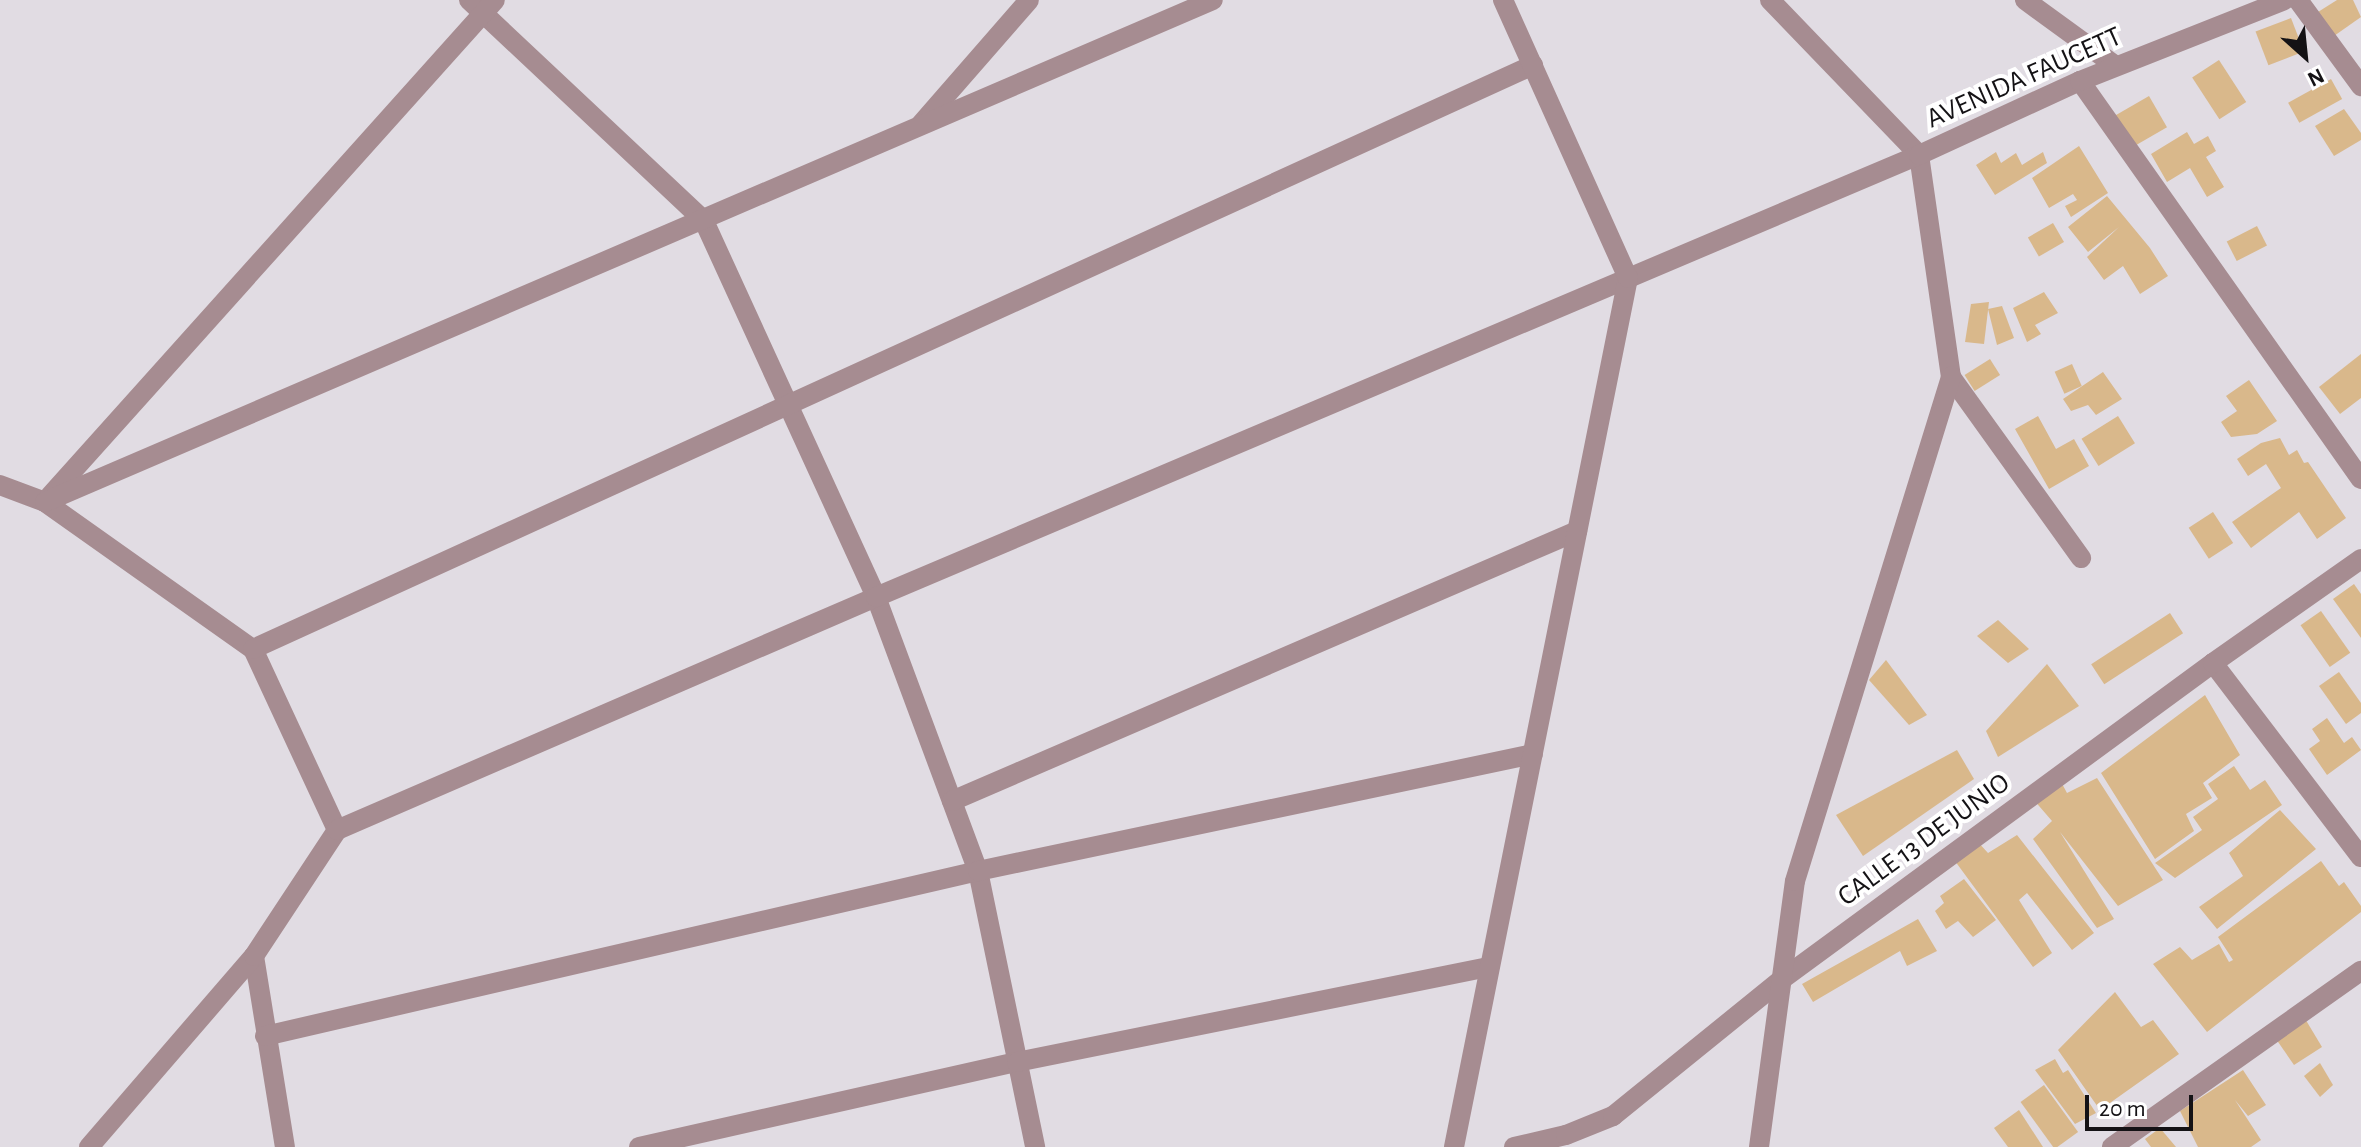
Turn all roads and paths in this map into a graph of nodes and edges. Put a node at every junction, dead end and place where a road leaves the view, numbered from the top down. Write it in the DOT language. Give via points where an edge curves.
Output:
graph roads {
  1 [pos="1029,0"];
  2 [pos="1213,0"];
  3 [pos="1503,0"];
  4 [pos="1770,0"];
  5 [pos="2025,0"];
  6 [pos="2285,0"];
  7 [pos="2298,0"];
  8 [pos="482,4"];
  9 [pos="1533,65"];
  10 [pos="2116,66"];
  11 [pos="2080,81"];
  12 [pos="2361,86"];
  13 [pos="916,130"];
  14 [pos="1919,155"];
  15 [pos="704,221"];
  16 [pos="1628,278"];
  17 [pos="1951,377"];
  18 [pos="787,405"];
  19 [pos="2361,479"];
  20 [pos="0,485"];
  21 [pos="45,502"];
  22 [pos="1577,531"];
  23 [pos="2081,558"];
  24 [pos="2361,559"];
  25 [pos="876,597"];
  26 [pos="253,649"];
  27 [pos="2213,663"];
  28 [pos="1533,754"];
  29 [pos="952,801"];
  30 [pos="337,830"];
  31 [pos="2361,857"];
  32 [pos="978,871"];
  33 [pos="254,956"];
  34 [pos="1490,967"];
  35 [pos="2361,971"];
  36 [pos="1781,980"];
  37 [pos="265,1036"];
  38 [pos="1017,1062"];
  39 [pos="89,1147"];
  40 [pos="285,1147"];
  41 [pos="639,1147"];
  42 [pos="1035,1147"];
  43 [pos="1454,1147"];
  44 [pos="1514,1147"];
  45 [pos="1759,1147"];
  46 [pos="2112,1147"];
  1 -- 13 [label="street"];
  2 -- 13 [label="street"];
  3 -- 9 [label="street"];
  4 -- 14 [label="street"];
  5 -- 10 [label="street"];
  6 -- 10 [label="street, AVENIDA FAUCETT"];
  7 -- 12 [label="street"];
  8 -- 15 [label="street"];
  8 -- 21 [label="street"];
  9 -- 16 [label="street"];
  9 -- 18 [label="street"];
  10 -- 11 [label="street, AVENIDA FAUCETT"];
  11 -- 14 [label="street, AVENIDA FAUCETT"];
  11 -- 19 [label="street"];
  13 -- 15 [label="street"];
  14 -- 16 [label="street, AVENIDA FAUCETT"];
  14 -- 17 [label="street"];
  15 -- 18 [label="street"];
  15 -- 21 [label="street"];
  16 -- 22 [label="street"];
  16 -- 25 [label="street, AVENIDA FAUCETT"];
  17 -- 23 [label="street"];
  17 -- 36 [label="street" via="1795,881"];
  18 -- 25 [label="street"];
  18 -- 26 [label="street"];
  20 -- 21 [label="street"];
  21 -- 26 [label="street"];
  22 -- 28 [label="street"];
  22 -- 29 [label="street"];
  24 -- 27 [label="street, CALLE 13 DE JUNIO"];
  25 -- 29 [label="street"];
  25 -- 30 [label="street, AVENIDA FAUCETT"];
  26 -- 30 [label="street"];
  27 -- 31 [label="street"];
  27 -- 36 [label="street, CALLE 13 DE JUNIO"];
  28 -- 32 [label="street"];
  28 -- 34 [label="street"];
  29 -- 32 [label="street"];
  30 -- 33 [label="street"];
  32 -- 37 [label="street"];
  32 -- 38 [label="street"];
  33 -- 37 [label="street"];
  33 -- 39 [label="street"];
  34 -- 38 [label="street"];
  34 -- 43 [label="street"];
  35 -- 46 [label="street"];
  36 -- 44 [label="street, CALLE 13 DE JUNIO" via="1613,1116 1566,1135"];
  36 -- 45 [label="street"];
  37 -- 40 [label="street"];
  38 -- 41 [label="street"];
  38 -- 42 [label="street"];
}
